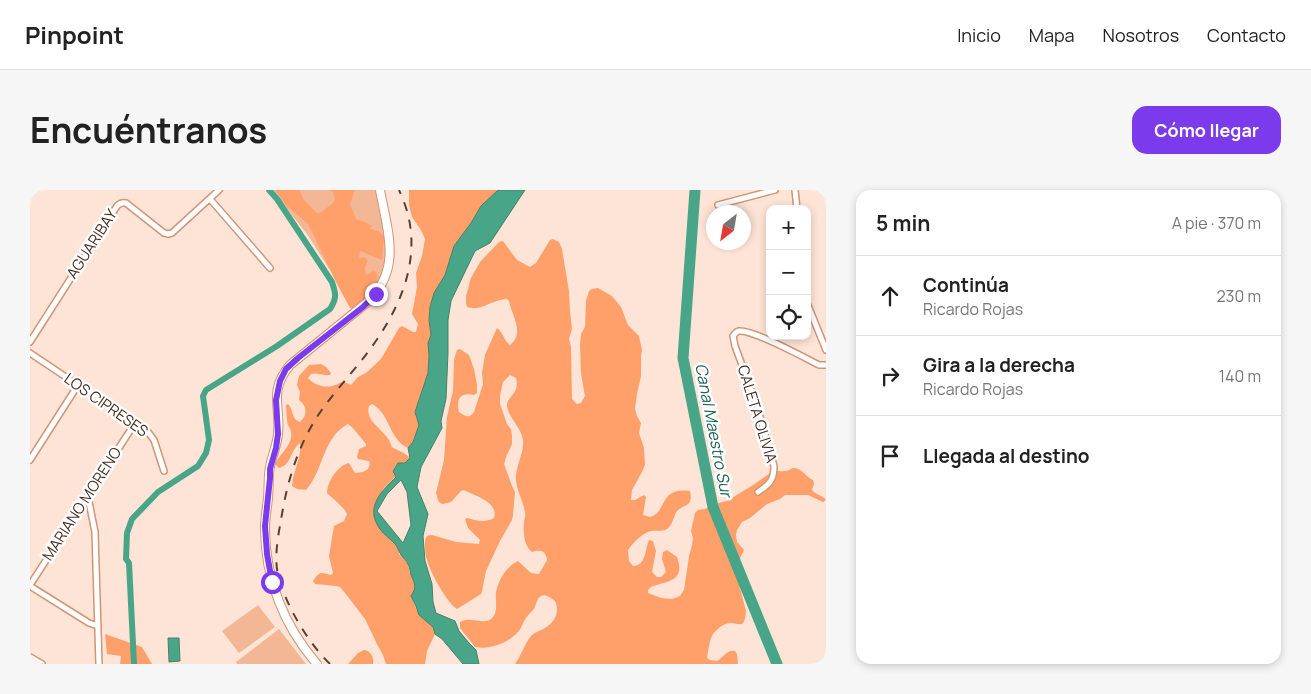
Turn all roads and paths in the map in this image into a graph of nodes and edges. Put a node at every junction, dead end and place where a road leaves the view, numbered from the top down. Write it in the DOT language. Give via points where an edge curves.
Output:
graph roads {
  1 [pos="219,190"];
  2 [pos="380,190"];
  3 [pos="775,190"];
  4 [pos="795,190"];
  5 [pos="210,199"];
  6 [pos="718,205"];
  7 [pos="797,205"];
  8 [pos="270,268"];
  9 [pos="811,313"];
  10 [pos="30,342"];
  11 [pos="826,350"];
  12 [pos="30,353"];
  13 [pos="825,365"];
  14 [pos="78,385"];
  15 [pos="135,424"];
  16 [pos="30,460"];
  17 [pos="164,471"];
  18 [pos="758,492"];
  19 [pos="86,498"];
  20 [pos="30,586"];
  21 [pos="98,626"];
  22 [pos="30,657"];
  23 [pos="42,664"];
  24 [pos="99,664"];
  25 [pos="317,664"];
  1 -- 5 [label="street, AGUARIBAY"];
  2 -- 25 [label="main road" via="390,246 384,282 370,300 290,365 282,376 276,396 278,434 270,469 265,526 268,561 283,613"];
  3 -- 6 [label="street"];
  4 -- 7 [label="street"];
  5 -- 8 [label="street"];
  5 -- 10 [label="street, AGUARIBAY" via="168,234 122,202"];
  9 -- 11 [label="street"];
  12 -- 14 [label="street, LOS CIPRESES"];
  13 -- 18 [label="street, CALETA OLIVIA" via="746,332 736,332 733,336 774,466 770,482"];
  14 -- 15 [label="street, LOS CIPRESES"];
  14 -- 16 [label="street"];
  15 -- 17 [label="street, LOS CIPRESES" via="151,435"];
  15 -- 19 [label="street, MARIANO MORENO"];
  19 -- 20 [label="street, MARIANO MORENO"];
  19 -- 21 [label="street" via="95,532"];
  20 -- 21 [label="street"];
  21 -- 24 [label="street"];
  22 -- 23 [label="street"];
}
